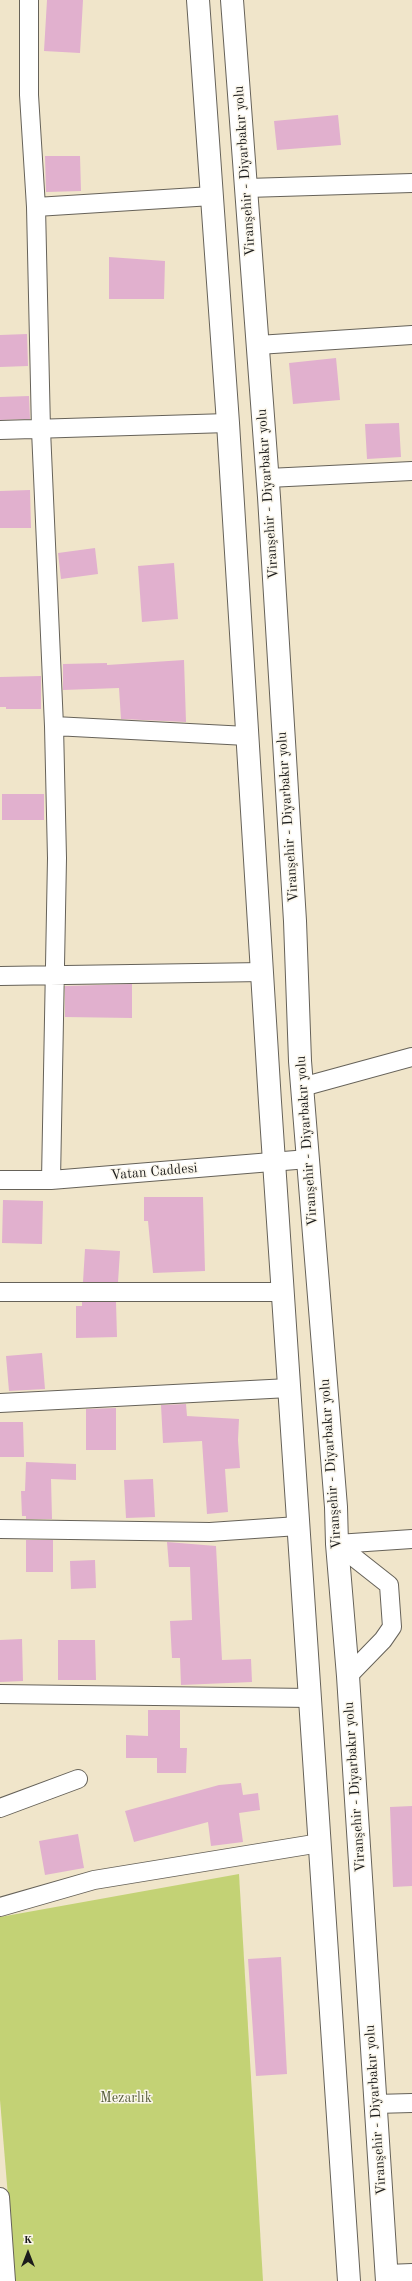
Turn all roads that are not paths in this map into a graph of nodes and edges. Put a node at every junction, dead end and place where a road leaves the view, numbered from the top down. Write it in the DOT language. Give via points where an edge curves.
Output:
graph roads {
  1 [pos="29,0"];
  2 [pos="198,0"];
  3 [pos="232,0"];
  4 [pos="412,183"];
  5 [pos="247,188"];
  6 [pos="212,196"];
  7 [pos="36,207"];
  8 [pos="412,335"];
  9 [pos="258,345"];
  10 [pos="228,423"];
  11 [pos="0,430"];
  12 [pos="41,430"];
  13 [pos="412,471"];
  14 [pos="268,478"];
  15 [pos="54,726"];
  16 [pos="247,736"];
  17 [pos="263,972"];
  18 [pos="0,976"];
  19 [pos="56,976"];
  20 [pos="412,1057"];
  21 [pos="302,1087"];
  22 [pos="308,1159"];
  23 [pos="274,1162"];
  24 [pos="0,1180"];
  25 [pos="51,1180"];
  26 [pos="0,1292"];
  27 [pos="282,1292"];
  28 [pos="289,1388"];
  29 [pos="0,1402"];
  30 [pos="298,1526"];
  31 [pos="0,1529"];
  32 [pos="412,1539"];
  33 [pos="337,1544"];
  34 [pos="348,1676"];
  35 [pos="0,1694"];
  36 [pos="310,1698"];
  37 [pos="78,1779"];
  38 [pos="0,1808"];
  39 [pos="320,1843"];
  40 [pos="0,1907"];
  41 [pos="412,2103"];
  42 [pos="376,2104"];
  43 [pos="0,2197"];
  44 [pos="2,2250"];
  45 [pos="412,2273"];
  46 [pos="387,2278"];
  47 [pos="6,2281"];
  48 [pos="349,2281"];
  1 -- 7 [label="street" via="29,95"];
  2 -- 6 [label="main road"];
  3 -- 5 [label="main road, Viranşehir - Diyarbakır yolu"];
  4 -- 5 [label="street"];
  5 -- 9 [label="main road, Viranşehir - Diyarbakır yolu"];
  6 -- 7 [label="street"];
  6 -- 10 [label="main road"];
  7 -- 12 [label="street"];
  8 -- 9 [label="street"];
  9 -- 14 [label="main road, Viranşehir - Diyarbakır yolu"];
  10 -- 12 [label="street"];
  10 -- 16 [label="main road"];
  11 -- 12 [label="street"];
  12 -- 15 [label="street"];
  13 -- 14 [label="street"];
  14 -- 21 [label="main road, Viranşehir - Diyarbakır yolu" via="295,921"];
  15 -- 16 [label="street"];
  15 -- 19 [label="street"];
  16 -- 17 [label="main road"];
  17 -- 19 [label="street"];
  17 -- 23 [label="main road"];
  18 -- 19 [label="street"];
  19 -- 25 [label="street"];
  20 -- 21 [label="street"];
  21 -- 22 [label="main road, Viranşehir - Diyarbakır yolu"];
  22 -- 23 [label="street, Vatan Caddesi"];
  22 -- 33 [label="main road, Viranşehir - Diyarbakır yolu"];
  23 -- 25 [label="street, Vatan Caddesi"];
  23 -- 27 [label="main road"];
  24 -- 25 [label="street, Vatan Caddesi"];
  26 -- 27 [label="street"];
  27 -- 28 [label="main road"];
  28 -- 29 [label="street"];
  28 -- 30 [label="main road"];
  30 -- 31 [label="street" via="210,1532"];
  30 -- 36 [label="main road"];
  32 -- 33 [label="street"];
  33 -- 34 [label="main road, Viranşehir - Diyarbakır yolu"];
  33 -- 34 [label="street" via="389,1585 392,1627"];
  34 -- 42 [label="main road, Viranşehir - Diyarbakır yolu"];
  35 -- 36 [label="street"];
  36 -- 39 [label="main road"];
  37 -- 38 [label="street"];
  39 -- 40 [label="street" via="94,1880"];
  39 -- 48 [label="main road"];
  41 -- 42 [label="street"];
  42 -- 46 [label="main road, Viranşehir - Diyarbakır yolu"];
  43 -- 44 [label="street"];
  44 -- 47 [label="street"];
  45 -- 46 [label="street"];
}
